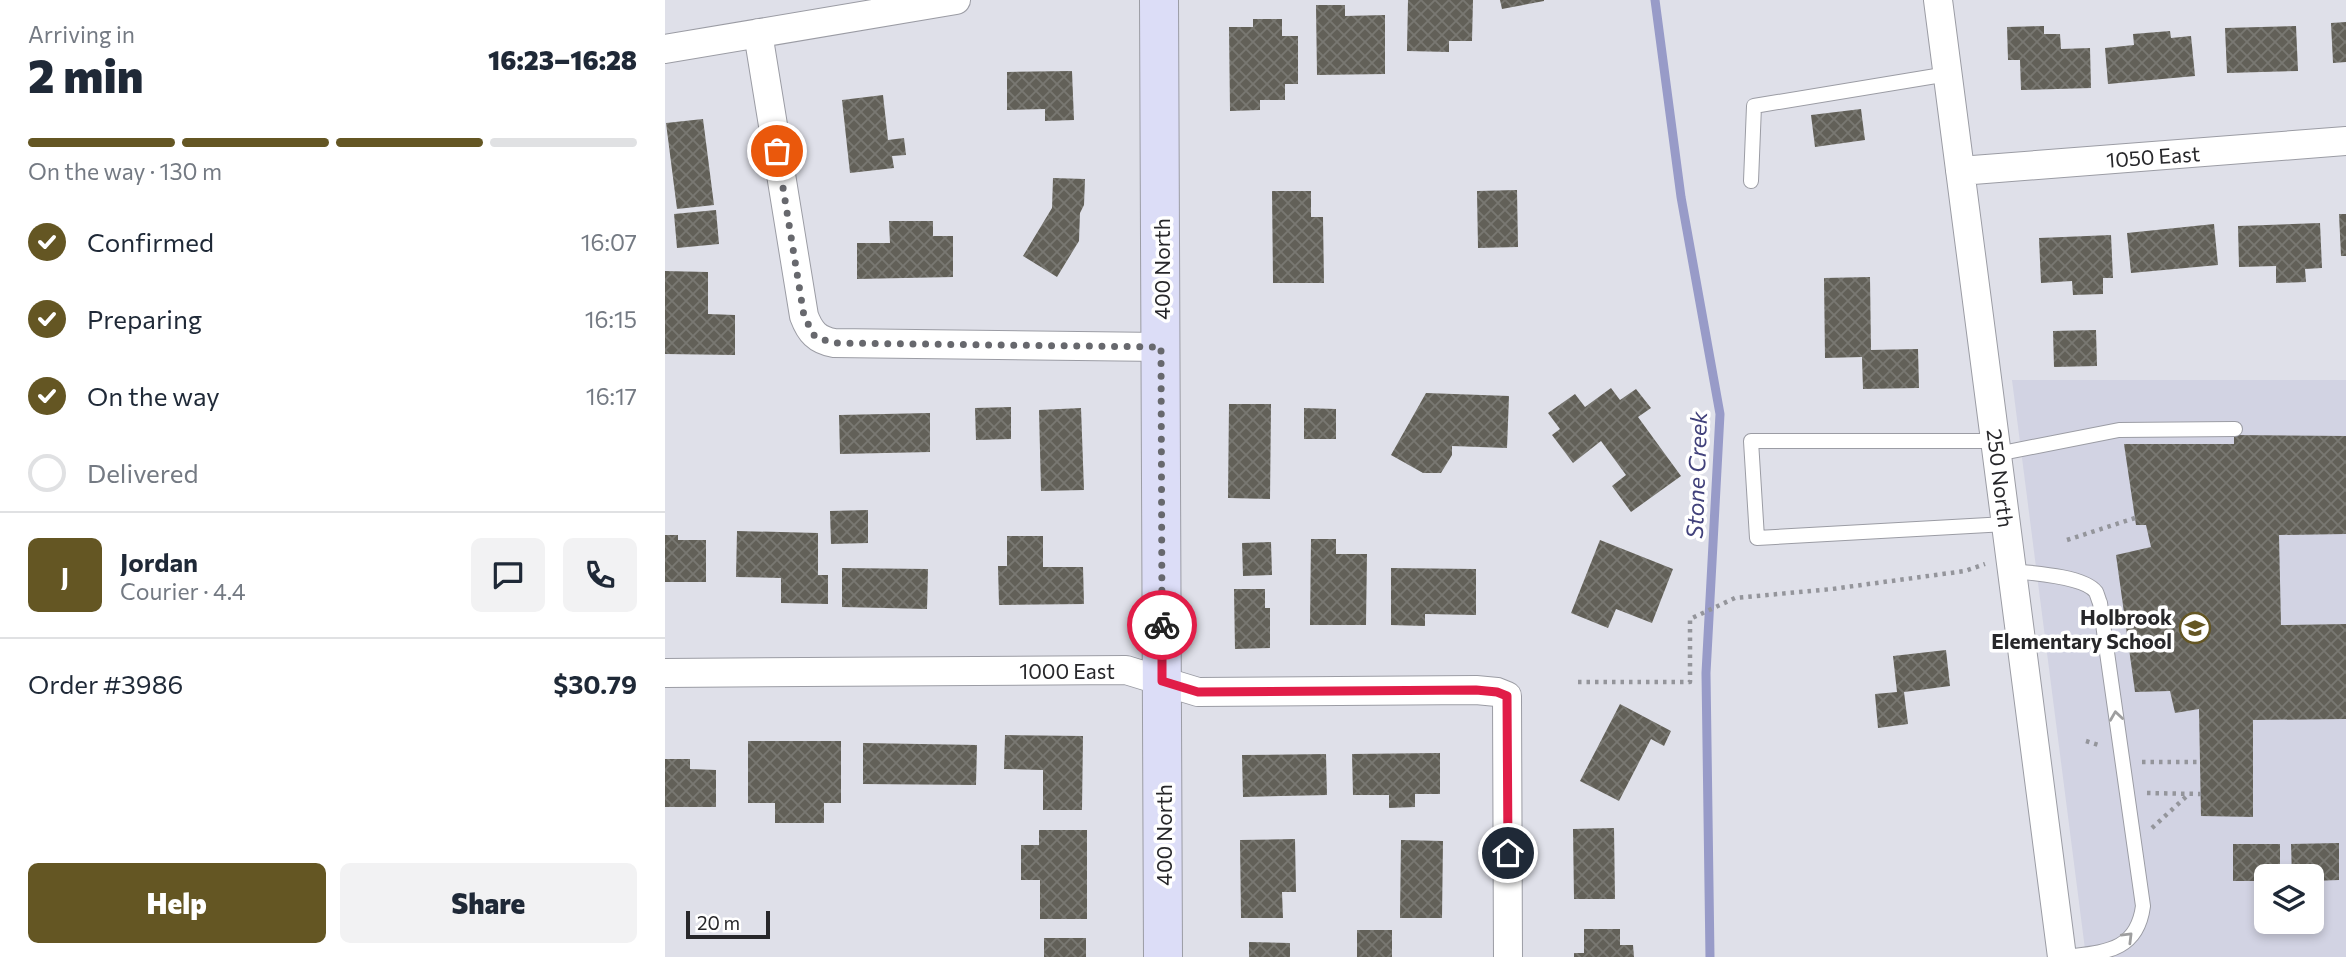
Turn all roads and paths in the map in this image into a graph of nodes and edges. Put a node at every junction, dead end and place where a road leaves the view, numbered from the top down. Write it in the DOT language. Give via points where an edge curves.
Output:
graph roads {
  1 [pos="956,0"];
  2 [pos="1159,0"];
  3 [pos="1938,0"];
  4 [pos="758,33"];
  5 [pos="665,49"];
  6 [pos="1948,74"];
  7 [pos="2346,141"];
  8 [pos="1961,171"];
  9 [pos="1751,181"];
  10 [pos="1161,347"];
  11 [pos="2235,429"];
  12 [pos="1996,447"];
  13 [pos="2135,519"];
  14 [pos="2006,524"];
  15 [pos="2067,540"];
  16 [pos="1999,567"];
  17 [pos="665,673"];
  18 [pos="1162,681"];
  19 [pos="1578,682"];
  20 [pos="2141,762"];
  21 [pos="2200,762"];
  22 [pos="2146,793"];
  23 [pos="2189,794"];
  24 [pos="2201,794"];
  25 [pos="2152,829"];
  26 [pos="1163,957"];
  27 [pos="1508,957"];
  28 [pos="2064,957"];
  1 -- 4 [label="street"];
  2 -- 10 [label="main road, 400 North"];
  3 -- 6 [label="street, 250 North"];
  4 -- 5 [label="street"];
  4 -- 10 [label="street" via="804,316 815,337 834,343"];
  6 -- 8 [label="street, 250 North"];
  6 -- 9 [label="lane" via="1754,106"];
  7 -- 8 [label="street, 1050 East"];
  8 -- 12 [label="street, 250 North"];
  10 -- 18 [label="main road, 400 North"];
  11 -- 12 [label="lane" via="2119,430"];
  12 -- 14 [label="street, 250 North"];
  12 -- 14 [label="lane" via="1751,441 1757,538"];
  13 -- 15 [label="path"];
  14 -- 16 [label="street, 250 North"];
  16 -- 19 [label="path" via="1735,598 1690,620 1690,682"];
  16 -- 28 [label="street, 250 North"];
  28 -- 16 [label="lane, one-way" via="2112,950 2131,938 2141,918 2100,603 2089,586"];
  17 -- 18 [label="street, 1000 East" via="1126,670"];
  18 -- 26 [label="main road, 400 North"];
  18 -- 27 [label="street, 1000 East" via="1198,692 1476,690 1507,696"];
  20 -- 21 [label="path"];
  22 -- 23 [label="path"];
  23 -- 24 [label="path"];
  23 -- 25 [label="path"];
}
